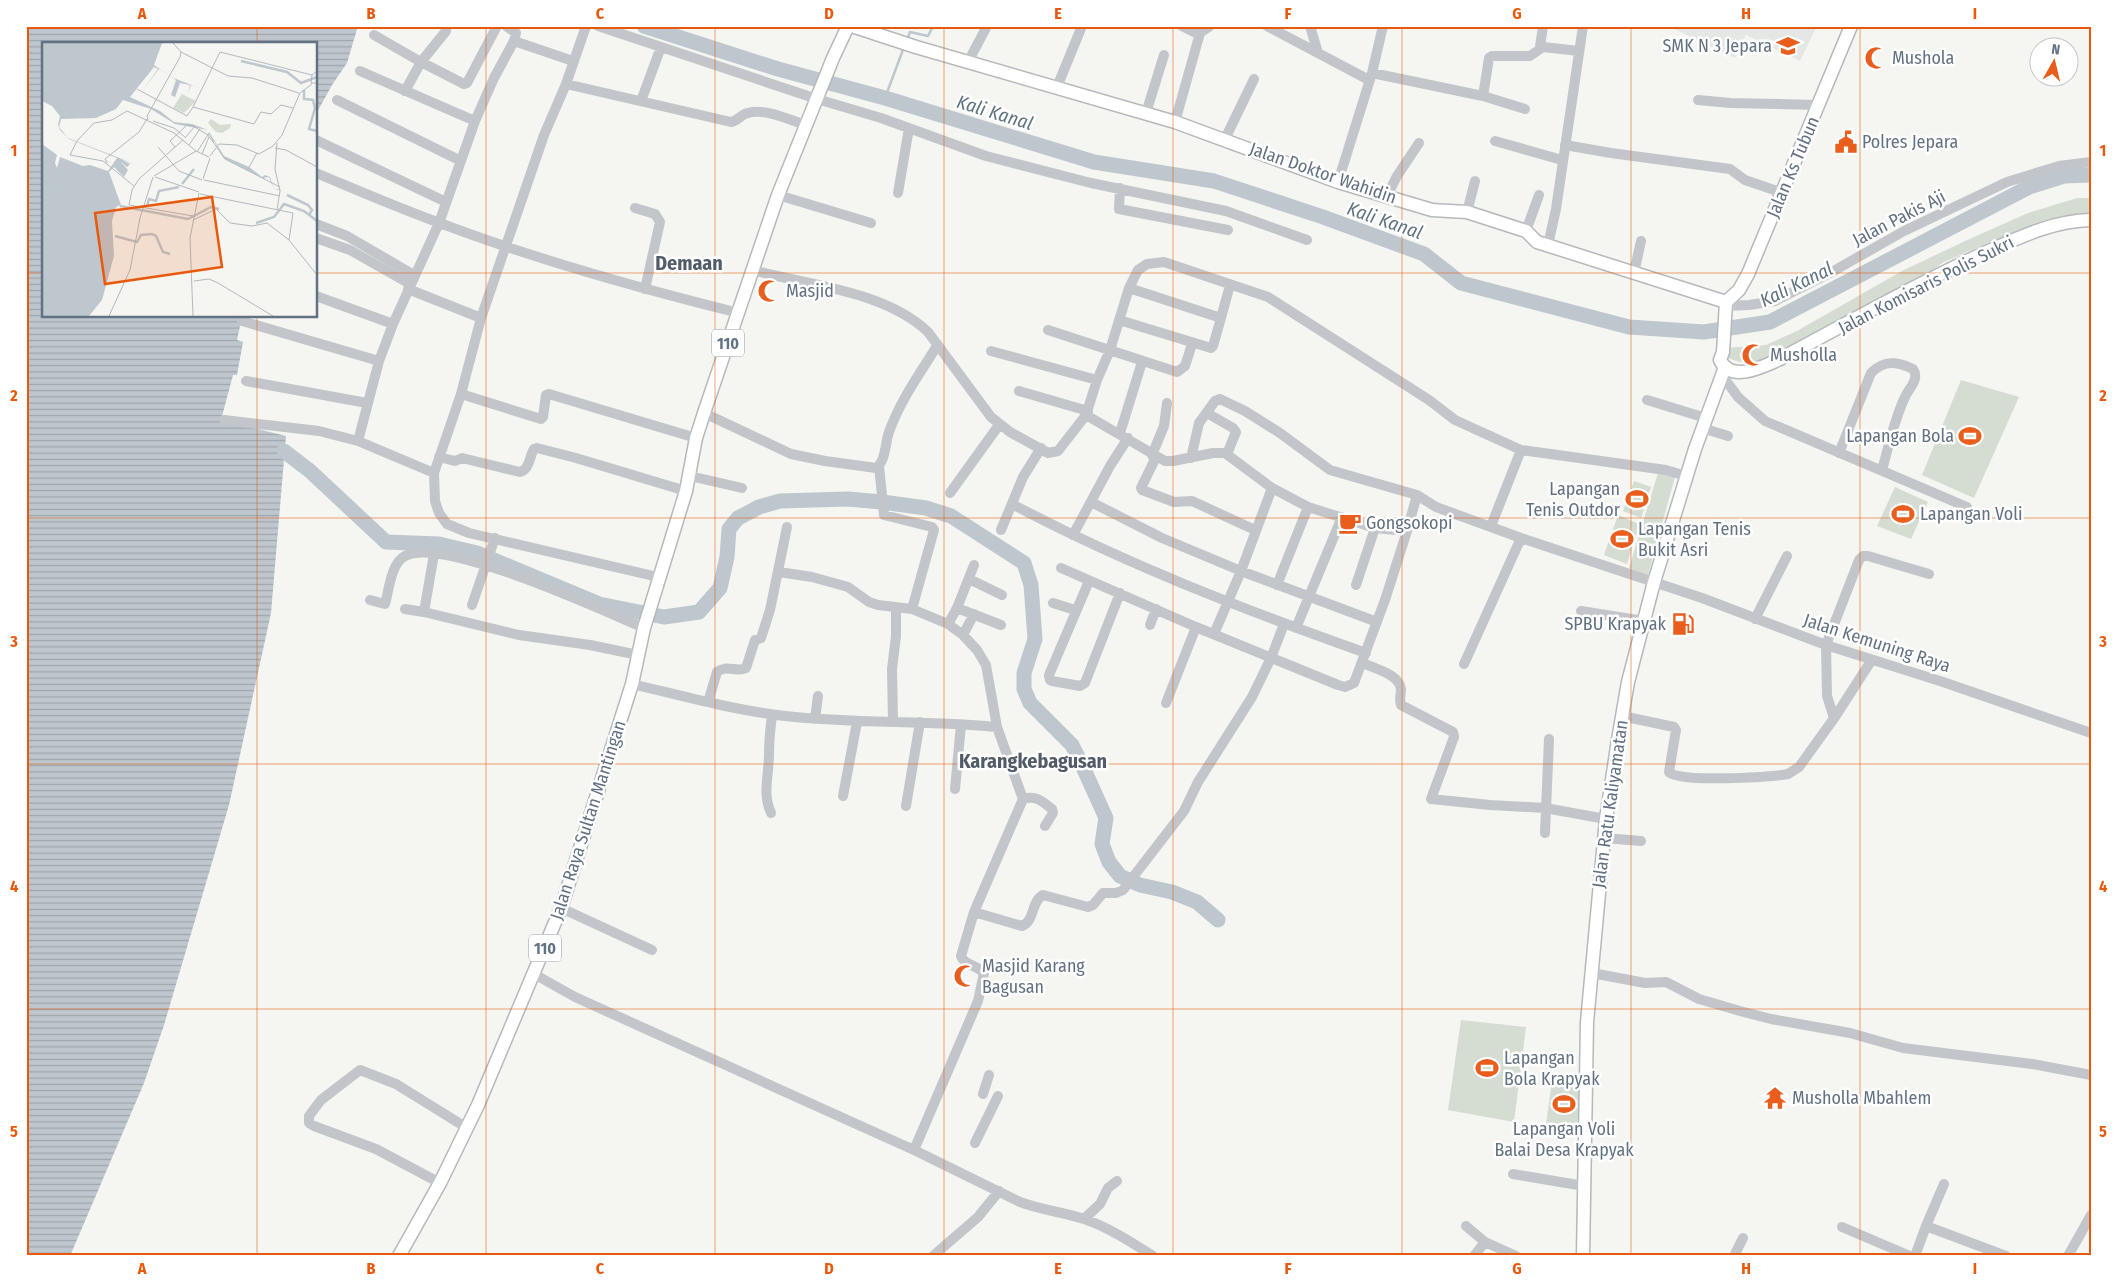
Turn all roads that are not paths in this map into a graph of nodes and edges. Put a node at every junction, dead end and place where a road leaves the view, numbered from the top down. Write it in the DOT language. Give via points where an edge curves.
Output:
graph roads {
  1 [pos="497,26"];
  2 [pos="506,26"];
  3 [pos="586,26"];
  4 [pos="598,26"];
  5 [pos="850,26"];
  6 [pos="986,26"];
  7 [pos="1082,26"];
  8 [pos="1182,26"];
  9 [pos="1210,26"];
  10 [pos="1267,26"];
  11 [pos="1310,26"];
  12 [pos="1383,26"];
  13 [pos="1542,26"];
  14 [pos="1583,26"];
  15 [pos="1851,26"];
  16 [pos="445,28"];
  17 [pos="1200,30"];
  18 [pos="374,35"];
  19 [pos="514,42"];
  20 [pos="661,47"];
  21 [pos="1540,47"];
  22 [pos="1579,51"];
  23 [pos="1318,53"];
  24 [pos="1164,55"];
  25 [pos="573,61"];
  26 [pos="421,62"];
  27 [pos="968,62"];
  28 [pos="360,71"];
  29 [pos="1370,76"];
  30 [pos="1254,79"];
  31 [pos="566,84"];
  32 [pos="1056,87"];
  33 [pos="405,91"];
  34 [pos="818,95"];
  35 [pos="1483,96"];
  36 [pos="337,100"];
  37 [pos="1698,100"];
  38 [pos="641,101"];
  39 [pos="1819,105"];
  40 [pos="1525,109"];
  41 [pos="1146,113"];
  42 [pos="475,121"];
  43 [pos="1175,122"];
  44 [pos="806,125"];
  45 [pos="909,128"];
  46 [pos="1225,139"];
  47 [pos="318,141"];
  48 [pos="1495,141"];
  49 [pos="1419,143"];
  50 [pos="1565,145"];
  51 [pos="1562,160"];
  52 [pos="461,161"];
  53 [pos="2091,162"];
  54 [pos="318,174"];
  55 [pos="1475,181"];
  56 [pos="1338,182"];
  57 [pos="1120,188"];
  58 [pos="898,193"];
  59 [pos="1783,193"];
  60 [pos="778,195"];
  61 [pos="1539,195"];
  62 [pos="1388,196"];
  63 [pos="446,202"];
  64 [pos="635,208"];
  65 [pos="1467,212"];
  66 [pos="2091,220"];
  67 [pos="439,223"];
  68 [pos="871,223"];
  69 [pos="318,225"];
  70 [pos="1228,230"];
  71 [pos="1526,231"];
  72 [pos="318,239"];
  73 [pos="1307,240"];
  74 [pos="1641,241"];
  75 [pos="506,246"];
  76 [pos="1548,246"];
  77 [pos="752,270"];
  78 [pos="1634,272"];
  79 [pos="411,282"];
  80 [pos="1230,285"];
  81 [pos="1129,288"];
  82 [pos="645,289"];
  83 [pos="318,297"];
  84 [pos="1725,306"];
  85 [pos="739,313"];
  86 [pos="481,318"];
  87 [pos="1221,318"];
  88 [pos="1119,320"];
  89 [pos="242,321"];
  90 [pos="393,324"];
  91 [pos="1048,330"];
  92 [pos="1192,344"];
  93 [pos="937,346"];
  94 [pos="1110,350"];
  95 [pos="991,351"];
  96 [pos="379,361"];
  97 [pos="1142,362"];
  98 [pos="1723,371"];
  99 [pos="1097,380"];
  100 [pos="246,381"];
  101 [pos="1019,391"];
  102 [pos="461,394"];
  103 [pos="1648,400"];
  104 [pos="367,402"];
  105 [pos="1167,403"];
  106 [pos="704,413"];
  107 [pos="1087,413"];
  108 [pos="1208,413"];
  109 [pos="224,420"];
  110 [pos="1704,423"];
  111 [pos="999,425"];
  112 [pos="1124,436"];
  113 [pos="1728,436"];
  114 [pos="696,438"];
  115 [pos="358,441"];
  116 [pos="1041,448"];
  117 [pos="1521,450"];
  118 [pos="1840,453"];
  119 [pos="1227,454"];
  120 [pos="1154,456"];
  121 [pos="439,457"];
  122 [pos="1191,458"];
  123 [pos="879,466"];
  124 [pos="1882,470"];
  125 [pos="434,473"];
  126 [pos="690,476"];
  127 [pos="1686,476"];
  128 [pos="742,488"];
  129 [pos="1272,488"];
  130 [pos="686,491"];
  131 [pos="950,493"];
  132 [pos="1417,495"];
  133 [pos="1091,502"];
  134 [pos="1012,504"];
  135 [pos="1967,507"];
  136 [pos="1308,508"];
  137 [pos="1342,517"];
  138 [pos="1491,526"];
  139 [pos="787,527"];
  140 [pos="1375,528"];
  141 [pos="1001,530"];
  142 [pos="1255,530"];
  143 [pos="1407,531"];
  144 [pos="1073,535"];
  145 [pos="1521,538"];
  146 [pos="494,542"];
  147 [pos="434,554"];
  148 [pos="1787,556"];
  149 [pos="487,562"];
  150 [pos="974,565"];
  151 [pos="1061,568"];
  152 [pos="1241,571"];
  153 [pos="780,572"];
  154 [pos="1929,574"];
  155 [pos="658,577"];
  156 [pos="969,579"];
  157 [pos="1089,581"];
  158 [pos="1654,582"];
  159 [pos="1277,585"];
  160 [pos="1356,585"];
  161 [pos="1120,593"];
  162 [pos="1002,595"];
  163 [pos="1308,596"];
  164 [pos="370,600"];
  165 [pos="1227,602"];
  166 [pos="1053,603"];
  167 [pos="472,605"];
  168 [pos="896,607"];
  169 [pos="957,608"];
  170 [pos="405,609"];
  171 [pos="912,609"];
  172 [pos="1156,609"];
  173 [pos="1075,610"];
  174 [pos="1581,611"];
  175 [pos="424,612"];
  176 [pos="974,614"];
  177 [pos="1755,619"];
  178 [pos="1644,620"];
  179 [pos="1377,622"];
  180 [pos="948,624"];
  181 [pos="1001,624"];
  182 [pos="1284,624"];
  183 [pos="644,625"];
  184 [pos="1150,625"];
  185 [pos="1196,627"];
  186 [pos="1296,628"];
  187 [pos="1214,634"];
  188 [pos="963,635"];
  189 [pos="1826,645"];
  190 [pos="638,655"];
  191 [pos="1271,658"];
  192 [pos="1364,658"];
  193 [pos="1872,660"];
  194 [pos="1464,664"];
  195 [pos="632,684"];
  196 [pos="818,696"];
  197 [pos="708,702"];
  198 [pos="1166,703"];
  199 [pos="772,715"];
  200 [pos="1622,716"];
  201 [pos="1834,718"];
  202 [pos="815,719"];
  203 [pos="893,721"];
  204 [pos="857,722"];
  205 [pos="920,722"];
  206 [pos="961,725"];
  207 [pos="997,727"];
  208 [pos="2091,733"];
  209 [pos="1549,739"];
  210 [pos="955,789"];
  211 [pos="843,796"];
  212 [pos="1023,799"];
  213 [pos="906,806"];
  214 [pos="1545,808"];
  215 [pos="771,813"];
  216 [pos="1606,819"];
  217 [pos="1044,826"];
  218 [pos="1545,833"];
  219 [pos="1604,838"];
  220 [pos="1641,840"];
  221 [pos="561,908"];
  222 [pos="974,912"];
  223 [pos="652,950"];
  224 [pos="1592,973"];
  225 [pos="534,974"];
  226 [pos="989,1075"];
  227 [pos="2091,1075"];
  228 [pos="983,1094"];
  229 [pos="998,1096"];
  230 [pos="467,1128"];
  231 [pos="975,1143"];
  232 [pos="914,1150"];
  233 [pos="1513,1174"];
  234 [pos="1117,1181"];
  235 [pos="440,1183"];
  236 [pos="1944,1184"];
  237 [pos="1584,1186"];
  238 [pos="999,1191"];
  239 [pos="2091,1215"];
  240 [pos="1084,1219"];
  241 [pos="1466,1226"];
  242 [pos="1926,1226"];
  243 [pos="1842,1227"];
  244 [pos="1743,1238"];
  245 [pos="1484,1242"];
  246 [pos="399,1256"];
  247 [pos="933,1256"];
  248 [pos="1153,1256"];
  249 [pos="1474,1256"];
  250 [pos="1516,1256"];
  251 [pos="1583,1256"];
  252 [pos="1734,1256"];
  253 [pos="1910,1256"];
  254 [pos="1915,1256"];
  255 [pos="2006,1256"];
  256 [pos="2068,1256"];
  1 -- 26 [label="street" via="467,83"];
  2 -- 19 [label="street" via="516,33"];
  3 -- 25 [label="street"];
  4 -- 20 [label="street"];
  5 -- 27 [label="main road, Jalan Doktor Wahidin"];
  5 -- 34 [label="main road, 110"];
  6 -- 27 [label="street"];
  7 -- 32 [label="street"];
  8 -- 17 [label="street"];
  9 -- 17 [label="street"];
  10 -- 23 [label="street"];
  11 -- 23 [label="street"];
  12 -- 29 [label="street"];
  13 -- 21 [label="street"];
  14 -- 22 [label="street"];
  15 -- 39 [label="main road, Jalan Ks Tubun"];
  16 -- 26 [label="street"];
  17 -- 43 [label="street"];
  18 -- 26 [label="street"];
  19 -- 25 [label="street"];
  19 -- 42 [label="street"];
  20 -- 34 [label="street"];
  20 -- 38 [label="street"];
  21 -- 22 [label="street"];
  21 -- 35 [label="street" via="1530,56 1490,56"];
  22 -- 50 [label="street"];
  23 -- 29 [label="street"];
  24 -- 41 [label="street"];
  25 -- 31 [label="street"];
  26 -- 33 [label="street"];
  27 -- 32 [label="main road, Jalan Doktor Wahidin"];
  28 -- 33 [label="street"];
  29 -- 35 [label="street"];
  29 -- 56 [label="street"];
  30 -- 46 [label="street"];
  31 -- 38 [label="street"];
  31 -- 75 [label="street" via="544,135"];
  32 -- 41 [label="main road, Jalan Doktor Wahidin"];
  33 -- 42 [label="street"];
  34 -- 44 [label="main road, 110"];
  34 -- 45 [label="street"];
  35 -- 40 [label="street"];
  36 -- 52 [label="street"];
  37 -- 39 [label="street"];
  38 -- 44 [label="street" via="731,122 755,112"];
  39 -- 59 [label="main road, Jalan Ks Tubun"];
  41 -- 43 [label="main road, Jalan Doktor Wahidin"];
  42 -- 52 [label="street"];
  43 -- 46 [label="main road, Jalan Doktor Wahidin"];
  44 -- 60 [label="main road, 110"];
  45 -- 57 [label="street" via="986,156"];
  45 -- 58 [label="street"];
  46 -- 56 [label="main road, Jalan Doktor Wahidin"];
  47 -- 63 [label="street"];
  48 -- 51 [label="street"];
  49 -- 62 [label="street"];
  50 -- 51 [label="street"];
  50 -- 59 [label="street" via="1730,169 1745,180"];
  51 -- 76 [label="street"];
  52 -- 63 [label="street"];
  53 -- 84 [label="street, Jalan Pakis Aji" via="2059,166 2007,182 1904,231 1775,300"];
  54 -- 67 [label="street"];
  55 -- 65 [label="street"];
  56 -- 62 [label="main road, Jalan Doktor Wahidin"];
  57 -- 70 [label="street" via="1119,209"];
  57 -- 73 [label="street" via="1238,215"];
  59 -- 84 [label="main road, Jalan Ks Tubun" via="1748,274"];
  60 -- 68 [label="street"];
  60 -- 77 [label="main road, 110"];
  61 -- 71 [label="street"];
  62 -- 65 [label="main road, Jalan Doktor Wahidin" via="1432,210"];
  63 -- 67 [label="street"];
  64 -- 82 [label="street" via="655,214 660,222"];
  65 -- 71 [label="main road, Jalan Doktor Wahidin"];
  66 -- 98 [label="main road, Jalan Komisaris Polis Sukri" via="2064,222 2034,231 1945,271 1778,360 1744,371"];
  67 -- 75 [label="street"];
  67 -- 79 [label="street"];
  69 -- 79 [label="street" via="347,236"];
  71 -- 76 [label="main road, Jalan Doktor Wahidin" via="1536,242"];
  72 -- 79 [label="street" via="350,250"];
  74 -- 78 [label="street"];
  75 -- 82 [label="street"];
  75 -- 86 [label="street"];
  76 -- 78 [label="main road, Jalan Doktor Wahidin"];
  77 -- 85 [label="main road, 110"];
  77 -- 93 [label="street" via="853,294 892,309 916,321"];
  78 -- 84 [label="main road, Jalan Doktor Wahidin"];
  79 -- 86 [label="street"];
  79 -- 90 [label="street"];
  80 -- 81 [label="street" via="1157,262 1139,268"];
  80 -- 87 [label="street"];
  80 -- 117 [label="street" via="1273,299 1455,420"];
  81 -- 87 [label="street"];
  81 -- 88 [label="street"];
  82 -- 85 [label="street"];
  83 -- 90 [label="street"];
  84 -- 98 [label="main road" via="1720,360"];
  85 -- 106 [label="main road, 110"];
  86 -- 102 [label="street"];
  87 -- 92 [label="street" via="1212,347"];
  88 -- 92 [label="street"];
  88 -- 94 [label="street"];
  89 -- 96 [label="street"];
  90 -- 96 [label="street"];
  91 -- 94 [label="street"];
  92 -- 97 [label="street" via="1185,366 1179,372"];
  93 -- 111 [label="street"];
  93 -- 123 [label="street" via="898,409"];
  94 -- 97 [label="street"];
  94 -- 99 [label="street"];
  95 -- 99 [label="street"];
  96 -- 104 [label="street"];
  97 -- 112 [label="street"];
  98 -- 110 [label="main road, Jalan Ratu Kaliyamatan"];
  98 -- 118 [label="street" via="1738,397 1765,421"];
  99 -- 107 [label="street"];
  100 -- 104 [label="street"];
  101 -- 107 [label="street"];
  102 -- 114 [label="street" via="541,419 544,398 549,394"];
  102 -- 121 [label="street"];
  103 -- 110 [label="street"];
  104 -- 115 [label="street"];
  105 -- 120 [label="street" via="1164,426"];
  106 -- 114 [label="main road, 110"];
  106 -- 123 [label="street" via="791,454 869,468"];
  107 -- 112 [label="street"];
  107 -- 116 [label="street" via="1058,451 1048,453"];
  108 -- 119 [label="street" via="1236,432"];
  108 -- 122 [label="street" via="1199,423"];
  108 -- 132 [label="street, Jalan Kemuning Raya" via="1215,401 1225,400 1280,433 1330,470"];
  109 -- 115 [label="street" via="318,431"];
  110 -- 113 [label="street"];
  110 -- 127 [label="main road, Jalan Ratu Kaliyamatan"];
  111 -- 116 [label="street"];
  111 -- 131 [label="street"];
  112 -- 120 [label="street"];
  112 -- 133 [label="street"];
  114 -- 126 [label="main road, 110"];
  115 -- 125 [label="street"];
  116 -- 134 [label="street" via="1023,477"];
  117 -- 127 [label="street" via="1666,470"];
  117 -- 138 [label="street"];
  118 -- 124 [label="street"];
  118 -- 124 [label="street" via="1871,372 1890,362 1914,369 1915,380 1901,406"];
  119 -- 122 [label="street" via="1219,452"];
  119 -- 129 [label="street"];
  120 -- 122 [label="street" via="1168,462"];
  120 -- 142 [label="street" via="1142,490 1174,502 1192,501"];
  121 -- 125 [label="street"];
  121 -- 130 [label="street" via="455,461 462,458 520,472 537,448"];
  123 -- 171 [label="street" via="886,516 934,530"];
  124 -- 135 [label="street"];
  125 -- 146 [label="street" via="435,501 447,524"];
  126 -- 128 [label="street"];
  126 -- 130 [label="main road, 110"];
  127 -- 158 [label="main road, Jalan Ratu Kaliyamatan"];
  129 -- 136 [label="street"];
  129 -- 142 [label="street"];
  130 -- 155 [label="main road, 110"];
  132 -- 138 [label="street, Jalan Kemuning Raya" via="1436,507"];
  132 -- 143 [label="street"];
  133 -- 144 [label="street"];
  133 -- 152 [label="street" via="1162,538"];
  134 -- 141 [label="street"];
  134 -- 144 [label="street"];
  136 -- 137 [label="street"];
  136 -- 159 [label="street"];
  137 -- 140 [label="street"];
  137 -- 163 [label="street"];
  138 -- 145 [label="street, Jalan Kemuning Raya"];
  139 -- 153 [label="street"];
  140 -- 143 [label="street"];
  140 -- 160 [label="street"];
  142 -- 152 [label="street"];
  143 -- 179 [label="street"];
  144 -- 165 [label="street"];
  145 -- 158 [label="street, Jalan Kemuning Raya"];
  145 -- 194 [label="street"];
  146 -- 149 [label="street"];
  146 -- 155 [label="street"];
  147 -- 149 [label="street"];
  147 -- 164 [label="street" via="416,553 400,559 385,604"];
  147 -- 175 [label="street"];
  148 -- 177 [label="street"];
  149 -- 167 [label="street"];
  149 -- 183 [label="street"];
  150 -- 156 [label="street"];
  151 -- 157 [label="street"];
  152 -- 159 [label="street"];
  152 -- 165 [label="street"];
  153 -- 168 [label="street" via="848,587 869,602"];
  153 -- 197 [label="street" via="761,638 752,646 746,668 722,668 717,672"];
  154 -- 189 [label="street" via="1863,556"];
  155 -- 183 [label="main road, 110"];
  156 -- 162 [label="street"];
  156 -- 169 [label="street"];
  157 -- 161 [label="street"];
  157 -- 173 [label="street"];
  158 -- 177 [label="street, Jalan Kemuning Raya"];
  158 -- 178 [label="main road, Jalan Ratu Kaliyamatan"];
  159 -- 163 [label="street"];
  161 -- 172 [label="street"];
  161 -- 173 [label="street" via="1086,681 1080,686 1052,682 1049,677"];
  163 -- 179 [label="street"];
  163 -- 186 [label="street"];
  165 -- 182 [label="street"];
  165 -- 187 [label="street"];
  166 -- 173 [label="street"];
  168 -- 171 [label="street"];
  168 -- 203 [label="street"];
  169 -- 176 [label="street"];
  169 -- 180 [label="street"];
  170 -- 175 [label="street"];
  171 -- 180 [label="street"];
  172 -- 184 [label="street"];
  172 -- 185 [label="street"];
  174 -- 178 [label="street"];
  175 -- 190 [label="street" via="519,635"];
  176 -- 181 [label="street"];
  176 -- 188 [label="street"];
  177 -- 189 [label="street, Jalan Kemuning Raya"];
  178 -- 200 [label="main road, Jalan Ratu Kaliyamatan"];
  179 -- 192 [label="street"];
  180 -- 188 [label="street"];
  182 -- 186 [label="street"];
  182 -- 191 [label="street"];
  183 -- 190 [label="main road, Jalan Raya Sultan Mantingan / 110"];
  185 -- 187 [label="street"];
  185 -- 198 [label="street"];
  186 -- 192 [label="street"];
  187 -- 191 [label="street"];
  188 -- 207 [label="street" via="986,665"];
  189 -- 193 [label="street, Jalan Kemuning Raya"];
  189 -- 201 [label="street" via="1828,696"];
  190 -- 195 [label="main road, Jalan Raya Sultan Mantingan / 110"];
  191 -- 192 [label="street" via="1345,687 1354,683"];
  191 -- 222 [label="street" via="1252,697 1198,782 1184,811 1126,887 1119,892 1103,893 1088,907 1043,895 1037,899 1023,926"];
  192 -- 214 [label="street" via="1396,680 1401,688 1401,705 1453,732 1454,738 1431,799"];
  193 -- 201 [label="street"];
  193 -- 208 [label="street, Jalan Kemuning Raya"];
  195 -- 197 [label="street"];
  195 -- 221 [label="main road, Jalan Raya Sultan Mantingan / 110"];
  196 -- 202 [label="street"];
  197 -- 199 [label="street"];
  199 -- 202 [label="street"];
  199 -- 215 [label="street" via="766,795"];
  200 -- 201 [label="street" via="1674,728 1677,733 1670,774 1678,778 1790,773"];
  200 -- 216 [label="main road, Jalan Ratu Kaliyamatan"];
  202 -- 204 [label="street"];
  203 -- 204 [label="street"];
  203 -- 205 [label="street"];
  204 -- 211 [label="street"];
  205 -- 206 [label="street"];
  205 -- 213 [label="street"];
  206 -- 207 [label="street"];
  206 -- 210 [label="street"];
  207 -- 212 [label="street"];
  209 -- 214 [label="street"];
  212 -- 217 [label="street" via="1031,796 1052,809 1053,814"];
  212 -- 222 [label="street"];
  214 -- 216 [label="street"];
  214 -- 218 [label="street"];
  216 -- 219 [label="main road, Jalan Ratu Kaliyamatan"];
  219 -- 220 [label="street"];
  219 -- 224 [label="main road, Jalan Ratu Kaliyamatan"];
  221 -- 223 [label="street"];
  221 -- 225 [label="main road, Jalan Raya Sultan Mantingan / 110"];
  222 -- 232 [label="street" via="960,956 964,962 982,970 984,979 978,1001"];
  224 -- 227 [label="street" via="1646,983 1666,982 1699,999 1740,1011 1850,1033 1903,1048 2032,1064"];
  224 -- 237 [label="main road, Jalan Ratu Kaliyamatan" via="1587,1022"];
  225 -- 230 [label="main road, Jalan Raya Sultan Mantingan / 110"];
  225 -- 232 [label="street" via="575,997"];
  226 -- 228 [label="street"];
  229 -- 231 [label="street"];
  230 -- 235 [label="main road, Jalan Raya Sultan Mantingan / 110"];
  230 -- 235 [label="street" via="396,1084 360,1070 321,1100 309,1116 309,1123 314,1126 376,1149"];
  232 -- 238 [label="street"];
  233 -- 237 [label="street"];
  234 -- 240 [label="street"];
  235 -- 246 [label="main road, Jalan Raya Sultan Mantingan / 110"];
  236 -- 242 [label="street"];
  237 -- 251 [label="main road, Jalan Ratu Kaliyamatan"];
  238 -- 240 [label="street" via="1038,1209"];
  238 -- 247 [label="street" via="978,1217"];
  239 -- 256 [label="street"];
  240 -- 248 [label="street"];
  241 -- 245 [label="street"];
  242 -- 254 [label="street"];
  242 -- 255 [label="street"];
  243 -- 253 [label="street"];
  244 -- 252 [label="street"];
  245 -- 249 [label="street"];
  245 -- 250 [label="street"];
}
